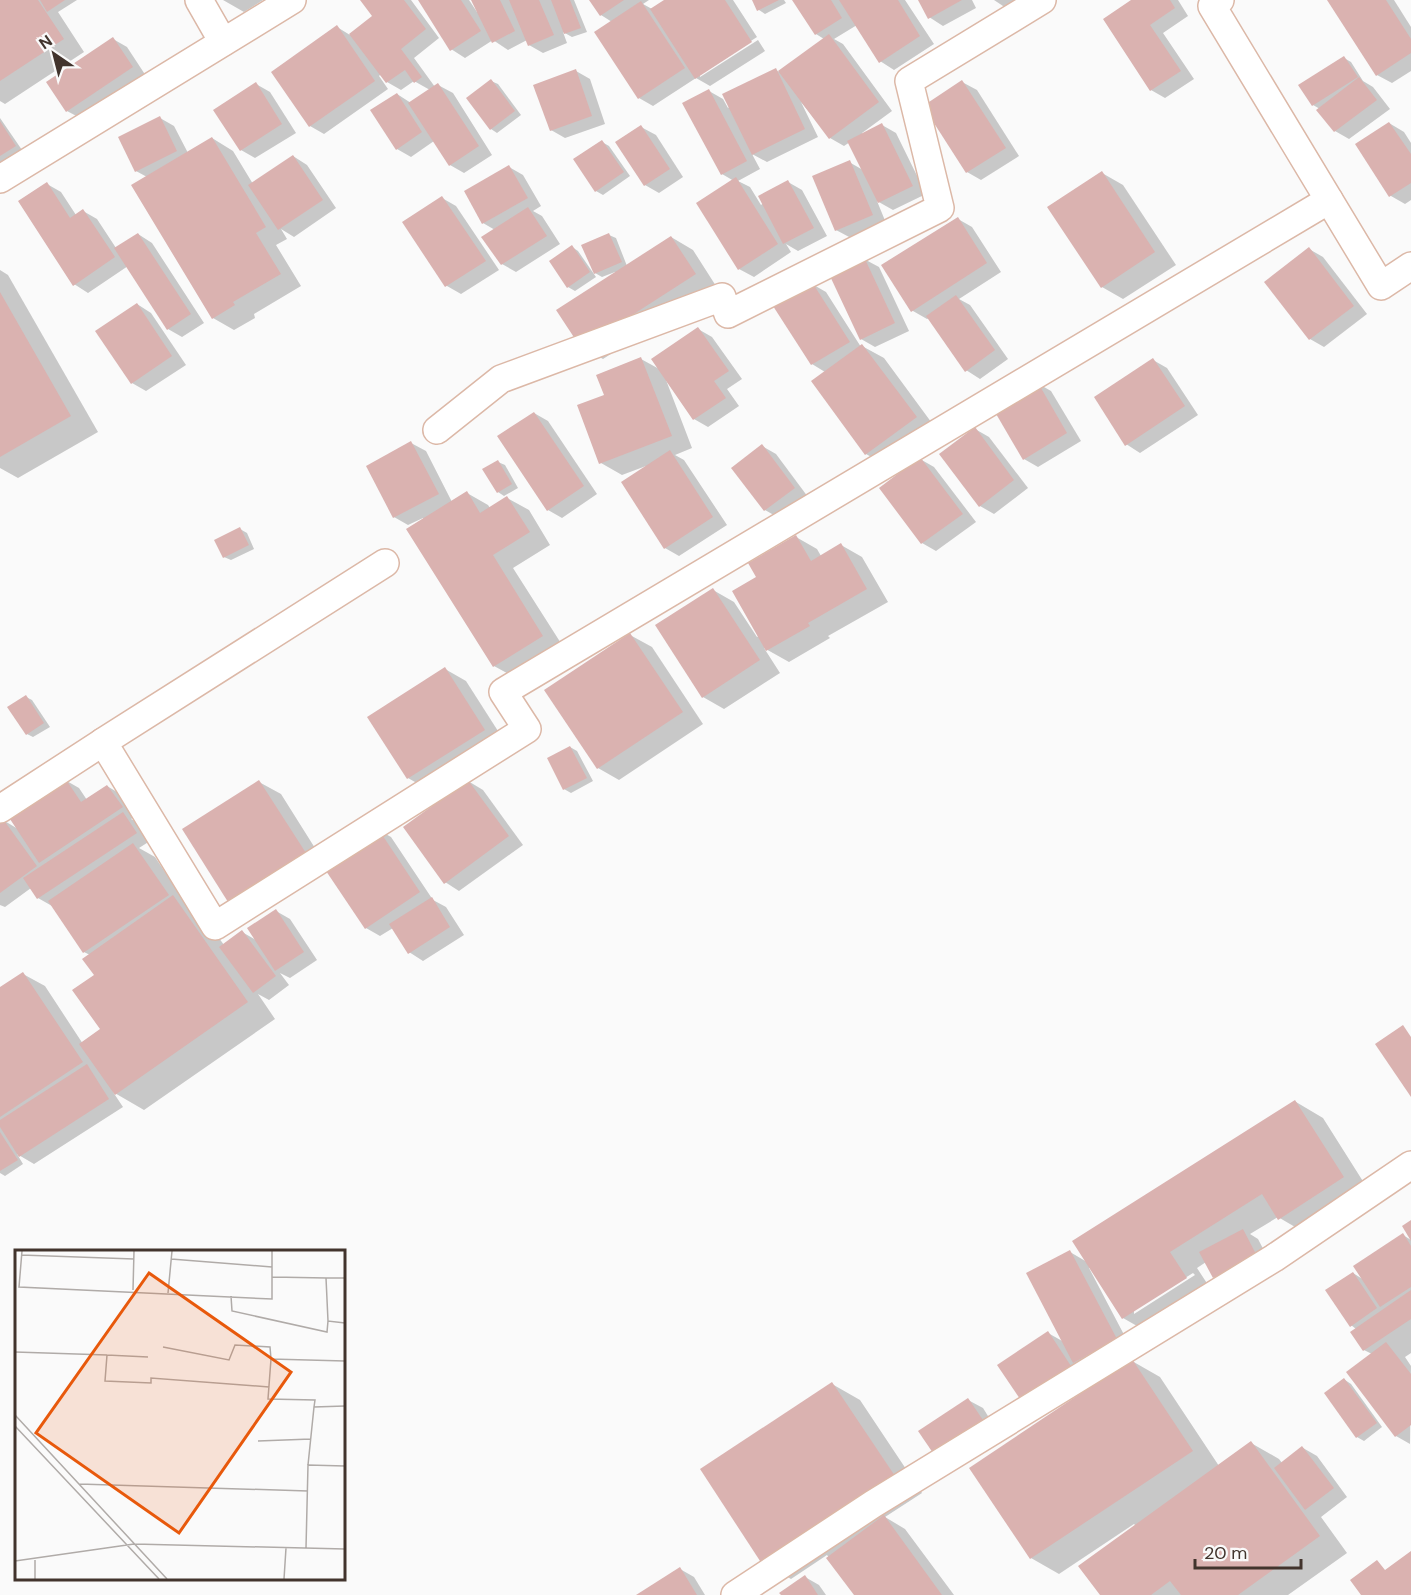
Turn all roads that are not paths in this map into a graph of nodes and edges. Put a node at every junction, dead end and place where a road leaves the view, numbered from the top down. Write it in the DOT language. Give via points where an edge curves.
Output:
graph roads {
  1 [pos="199,0"];
  2 [pos="292,0"];
  3 [pos="1042,0"];
  4 [pos="1213,2"];
  5 [pos="223,42"];
  6 [pos="0,179"];
  7 [pos="1329,200"];
  8 [pos="1411,266"];
  9 [pos="437,430"];
  10 [pos="385,563"];
  11 [pos="103,742"];
  12 [pos="0,809"];
  13 [pos="1411,1166"];
  14 [pos="735,1595"];
  1 -- 5 [label="street"];
  2 -- 5 [label="street"];
  3 -- 9 [label="street" via="909,81 940,208 728,314 722,297 501,378"];
  4 -- 7 [label="street"];
  5 -- 6 [label="street"];
  7 -- 8 [label="street" via="1381,286"];
  7 -- 11 [label="street" via="502,692 527,729 215,926"];
  10 -- 11 [label="street"];
  11 -- 12 [label="street"];
  13 -- 14 [label="street" via="1274,1258 873,1504"];
}
